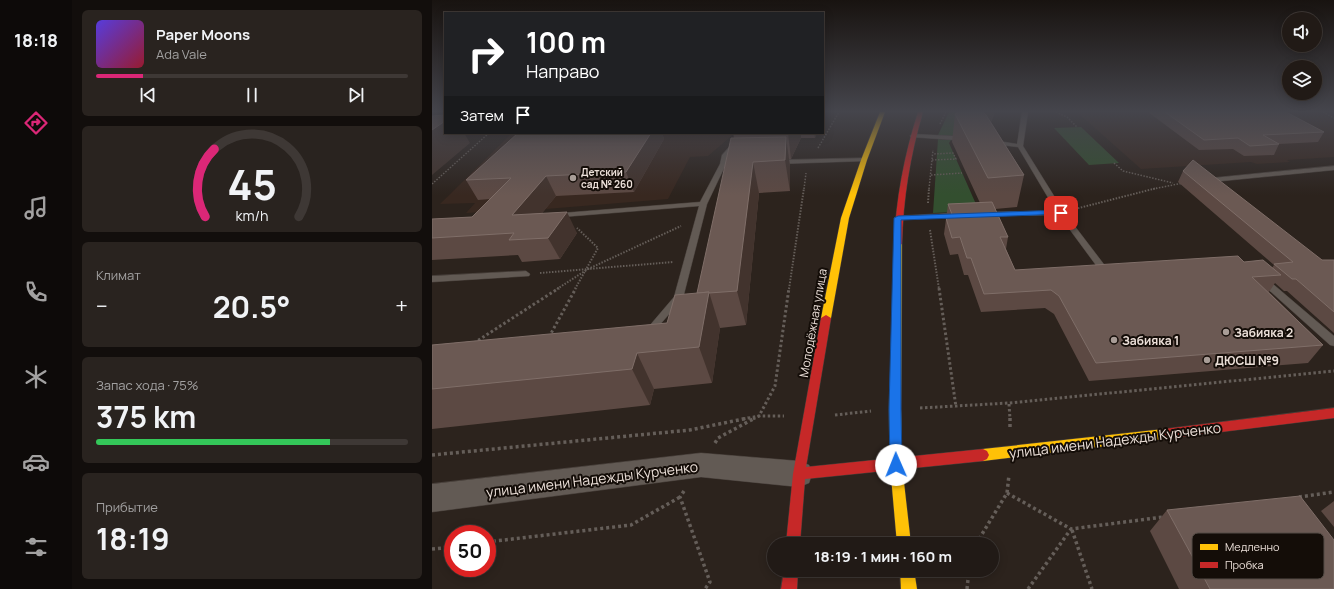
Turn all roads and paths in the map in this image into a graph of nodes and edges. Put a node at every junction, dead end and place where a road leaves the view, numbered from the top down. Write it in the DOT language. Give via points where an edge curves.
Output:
graph roads {
  1 [pos="482,139"];
  2 [pos="739,139"];
  3 [pos="823,139"];
  4 [pos="872,139"];
  5 [pos="912,139"];
  6 [pos="934,139"];
  7 [pos="1021,139"];
  8 [pos="983,140"];
  9 [pos="1020,146"];
  10 [pos="932,154"];
  11 [pos="807,160"];
  12 [pos="864,160"];
  13 [pos="932,160"];
  14 [pos="769,162"];
  15 [pos="746,163"];
  16 [pos="1114,163"];
  17 [pos="723,164"];
  18 [pos="1334,168"];
  19 [pos="962,173"];
  20 [pos="931,175"];
  21 [pos="1215,183"];
  22 [pos="432,184"];
  23 [pos="1174,184"];
  24 [pos="703,204"];
  25 [pos="1061,213"];
  26 [pos="983,214"];
  27 [pos="562,215"];
  28 [pos="967,215"];
  29 [pos="927,216"];
  30 [pos="700,217"];
  31 [pos="898,218"];
  32 [pos="689,261"];
  33 [pos="588,269"];
  34 [pos="1119,269"];
  35 [pos="526,274"];
  36 [pos="1258,275"];
  37 [pos="432,279"];
  38 [pos="548,337"];
  39 [pos="644,338"];
  40 [pos="1334,342"];
  41 [pos="468,346"];
  42 [pos="1334,371"];
  43 [pos="956,407"];
  44 [pos="895,409"];
  45 [pos="1334,413"];
  46 [pos="759,416"];
  47 [pos="808,417"];
  48 [pos="432,455"];
  49 [pos="701,465"];
  50 [pos="896,465"];
  51 [pos="800,474"];
  52 [pos="1334,492"];
  53 [pos="1007,493"];
  54 [pos="680,497"];
  55 [pos="432,498"];
  56 [pos="1295,498"];
  57 [pos="1172,515"];
  58 [pos="1072,530"];
  59 [pos="794,537"];
  60 [pos="903,537"];
  61 [pos="496,541"];
  62 [pos="444,548"];
  63 [pos="432,549"];
  64 [pos="790,577"];
  65 [pos="908,577"];
  66 [pos="969,577"];
  67 [pos="705,589"];
  68 [pos="789,589"];
  69 [pos="909,589"];
  70 [pos="967,589"];
  71 [pos="1028,589"];
  72 [pos="1092,589"];
  1 -- 22 [label="path"];
  2 -- 17 [label="lane" via="725,156"];
  3 -- 11 [label="path"];
  4 -- 12 [label="main road, Молодёжная улица"];
  5 -- 31 [label="main road"];
  6 -- 10 [label="path"];
  7 -- 9 [label="lane"];
  8 -- 9 [label="lane"];
  9 -- 25 [label="lane"];
  10 -- 13 [label="path"];
  10 -- 13 [label="path" via="954,153 956,159"];
  11 -- 12 [label="lane"];
  11 -- 14 [label="lane"];
  11 -- 46 [label="path" via="775,386"];
  12 -- 47 [label="main road, Молодёжная улица" via="845,218"];
  13 -- 20 [label="path"];
  15 -- 17 [label="lane"];
  16 -- 23 [label="path" via="1123,171"];
  17 -- 24 [label="lane"];
  18 -- 21 [label="lane"];
  19 -- 20 [label="path"];
  20 -- 29 [label="path"];
  21 -- 23 [label="path"];
  23 -- 25 [label="path"];
  24 -- 27 [label="lane"];
  24 -- 30 [label="lane"];
  25 -- 26 [label="lane"];
  25 -- 34 [label="lane" via="1104,270"];
  27 -- 33 [label="path" via="598,248"];
  28 -- 29 [label="lane"];
  29 -- 31 [label="lane"];
  29 -- 43 [label="path"];
  30 -- 32 [label="lane"];
  30 -- 33 [label="path"];
  31 -- 44 [label="main road"];
  32 -- 33 [label="path"];
  32 -- 39 [label="lane" via="678,298"];
  33 -- 35 [label="path"];
  33 -- 38 [label="path"];
  33 -- 41 [label="path"];
  35 -- 37 [label="lane"];
  36 -- 40 [label="lane"];
  42 -- 43 [label="path"];
  43 -- 44 [label="path"];
  44 -- 47 [label="path"];
  44 -- 50 [label="main road"];
  45 -- 50 [label="main road, улица имени Надежды Курченко"];
  46 -- 47 [label="path"];
  46 -- 48 [label="path" via="690,430"];
  46 -- 49 [label="path" via="718,438"];
  47 -- 51 [label="main road, Молодёжная улица"];
  49 -- 51 [label="street, улица имени Надежды Курченко"];
  49 -- 54 [label="path"];
  49 -- 55 [label="street, улица имени Надежды Курченко"];
  50 -- 51 [label="main road, улица имени Надежды Курченко"];
  50 -- 60 [label="main road"];
  51 -- 59 [label="main road, Молодёжная улица"];
  52 -- 56 [label="path"];
  53 -- 58 [label="path"];
  54 -- 61 [label="path" via="631,525"];
  54 -- 67 [label="path" via="710,582"];
  57 -- 58 [label="path"];
  58 -- 71 [label="path"];
  58 -- 72 [label="path"];
  62 -- 63 [label="path"];
  64 -- 68 [label="main road"];
  65 -- 69 [label="main road"];
  66 -- 70 [label="path"];
}
